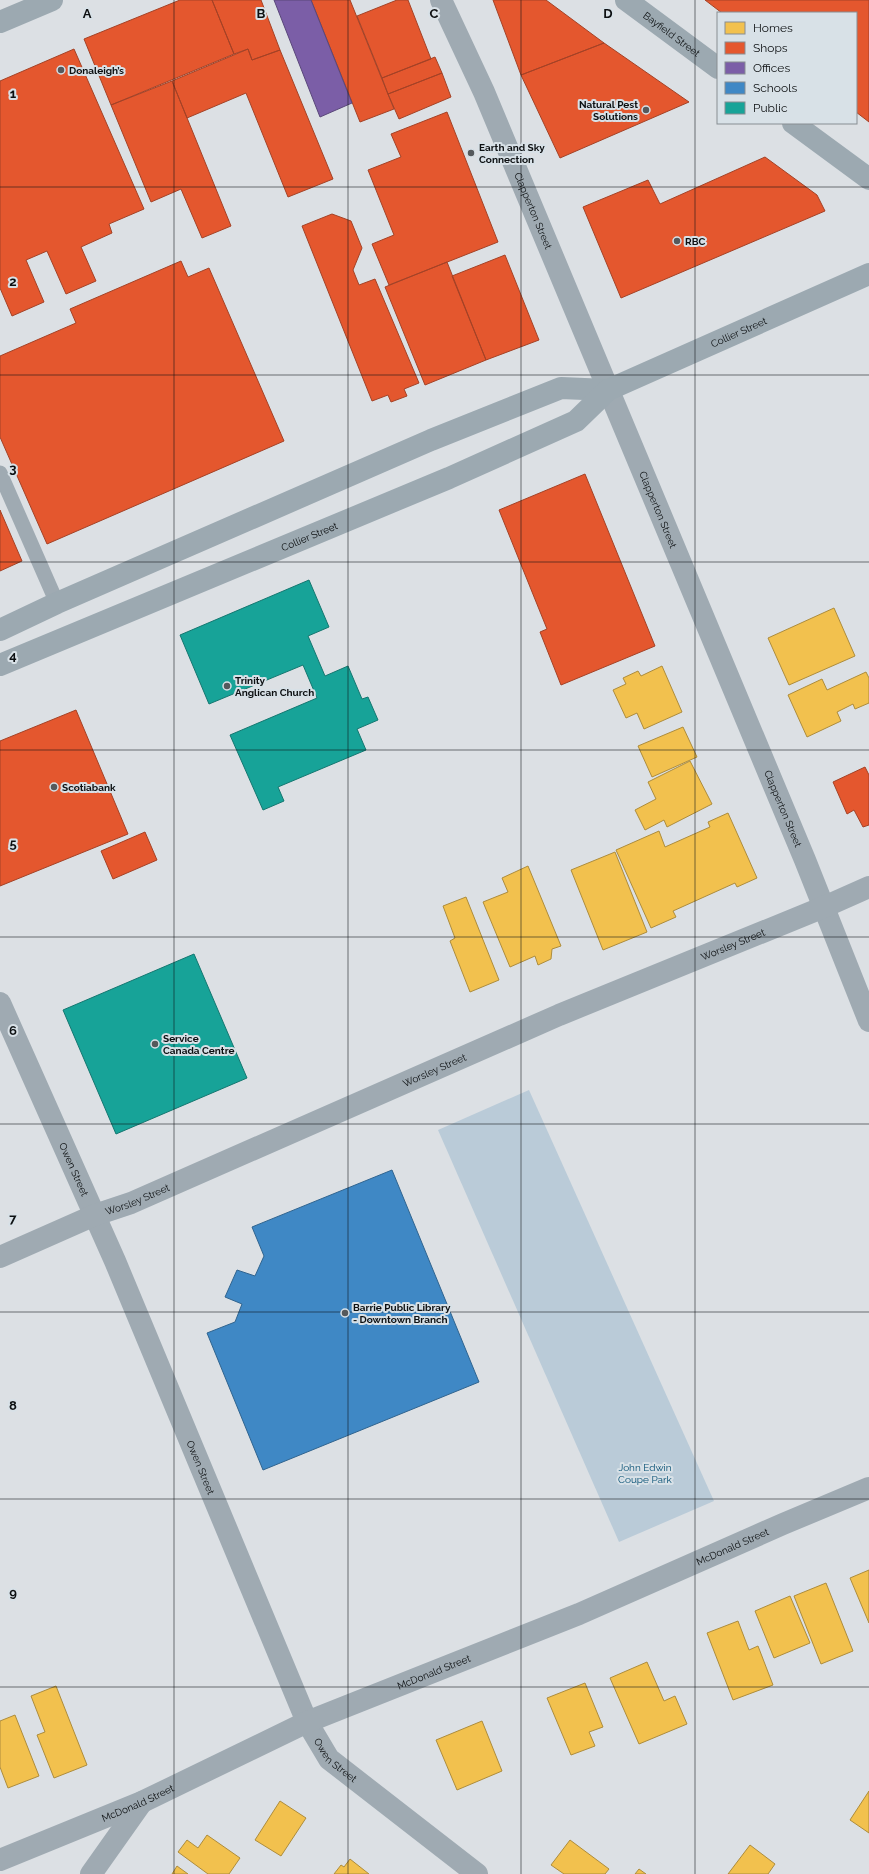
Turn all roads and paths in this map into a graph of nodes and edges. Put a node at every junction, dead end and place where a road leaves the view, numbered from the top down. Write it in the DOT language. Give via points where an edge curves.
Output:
graph roads {
  1 [pos="52,0"];
  2 [pos="442,0"];
  3 [pos="626,0"];
  4 [pos="0,22"];
  5 [pos="717,67"];
  6 [pos="794,124"];
  7 [pos="869,179"];
  8 [pos="869,274"];
  9 [pos="608,390"];
  10 [pos="0,473"];
  11 [pos="57,603"];
  12 [pos="0,630"];
  13 [pos="0,665"];
  14 [pos="869,887"];
  15 [pos="824,907"];
  16 [pos="0,1003"];
  17 [pos="869,1021"];
  18 [pos="95,1215"];
  19 [pos="0,1257"];
  20 [pos="869,1488"];
  21 [pos="307,1722"];
  22 [pos="142,1802"];
  23 [pos="0,1860"];
  24 [pos="91,1874"];
  25 [pos="477,1874"];
  1 -- 4 [label="street"];
  2 -- 9 [label="street, Clapperton Street" via="484,92"];
  3 -- 5 [label="street, Bayfield Street"];
  6 -- 7 [label="street"];
  8 -- 9 [label="street, Collier Street"];
  9 -- 11 [label="street, Collier Street" via="561,388 431,440"];
  9 -- 13 [label="street, Collier Street" via="576,421 449,478"];
  9 -- 15 [label="street, Clapperton Street"];
  10 -- 11 [label="lane"];
  11 -- 12 [label="street, Collier Street"];
  14 -- 15 [label="street, Worsley Street"];
  15 -- 17 [label="street, Clapperton Street"];
  15 -- 18 [label="street, Worsley Street" via="559,1015 138,1200"];
  16 -- 18 [label="street, Owen Street"];
  18 -- 19 [label="street, Worsley Street"];
  18 -- 21 [label="street, Owen Street"];
  20 -- 21 [label="street, McDonald Street" via="579,1614"];
  21 -- 22 [label="street, McDonald Street"];
  21 -- 25 [label="street, Owen Street" via="329,1759"];
  22 -- 23 [label="street, McDonald Street"];
  22 -- 24 [label="street"];
}
